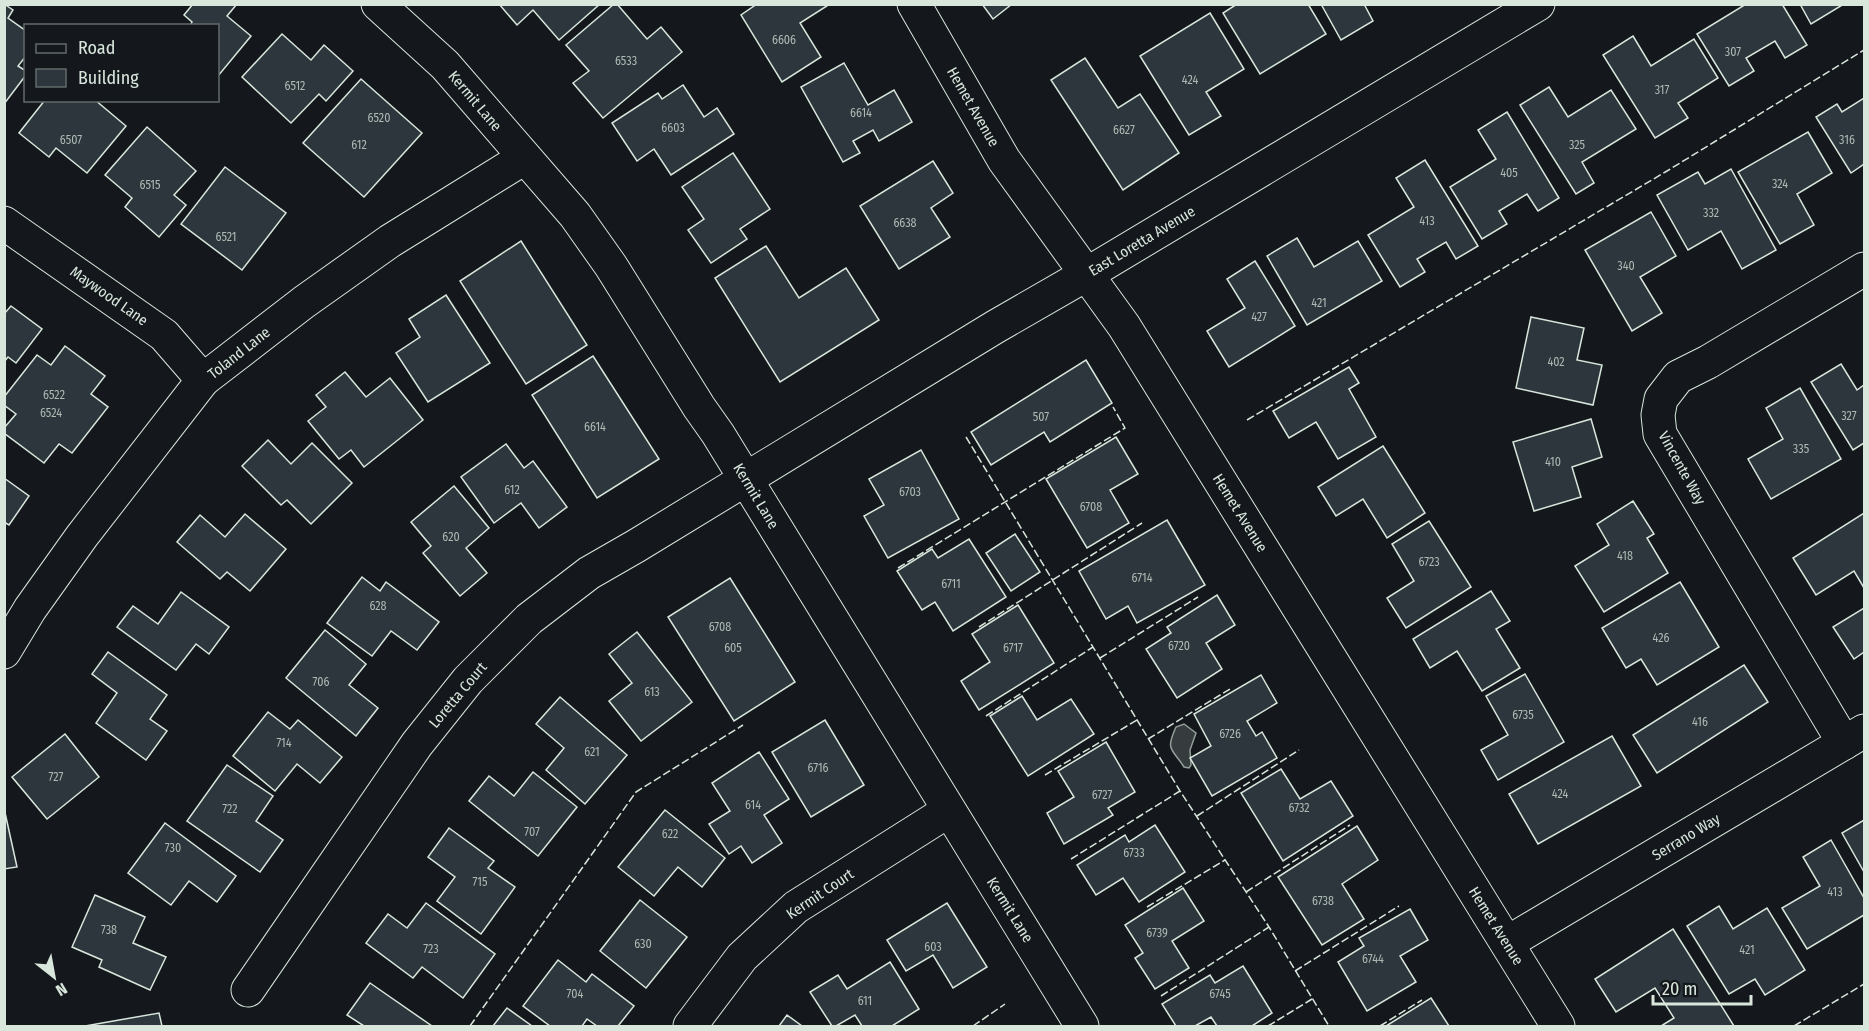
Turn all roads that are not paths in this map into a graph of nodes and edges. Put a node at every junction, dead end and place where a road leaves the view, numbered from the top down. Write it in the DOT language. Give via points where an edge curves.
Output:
graph roads {
  1 [pos="378,4"];
  2 [pos="914,4"];
  3 [pos="1538,4"];
  4 [pos="524,158"];
  5 [pos="4,223"];
  6 [pos="1864,269"];
  7 [pos="1087,274"];
  8 [pos="203,380"];
  9 [pos="746,479"];
  10 [pos="4,652"];
  11 [pos="1854,737"];
  12 [pos="948,811"];
  13 [pos="1507,943"];
  14 [pos="248,990"];
  15 [pos="690,1026"];
  16 [pos="1082,1026"];
  17 [pos="1558,1026"];
  1 -- 4 [label="street, Kermit Lane" via="445,65"];
  2 -- 7 [label="street, Hemet Avenue" via="1004,160"];
  3 -- 7 [label="street, East Loretta Avenue"];
  4 -- 8 [label="street, Toland Lane" via="390,241"];
  4 -- 9 [label="street, Kermit Lane" via="575,215 611,266"];
  5 -- 8 [label="street, Maywood Lane" via="164,335"];
  6 -- 11 [label="street, Vincente Way" via="1678,377 1661,399 1658,415 1660,434"];
  7 -- 9 [label="street, East Loretta Avenue"];
  7 -- 13 [label="street, Hemet Avenue" via="1124,326"];
  8 -- 10 [label="street, Toland Lane" via="82,536"];
  9 -- 12 [label="street, Kermit Lane"];
  9 -- 14 [label="street, Loretta Court" via="590,573 529,619 468,680 417,744"];
  11 -- 13 [label="street, Serrano Way"];
  12 -- 15 [label="street, Kermit Court" via="796,907 742,957"];
  12 -- 16 [label="street, Kermit Lane"];
  13 -- 17 [label="street, Hemet Avenue"];
}
